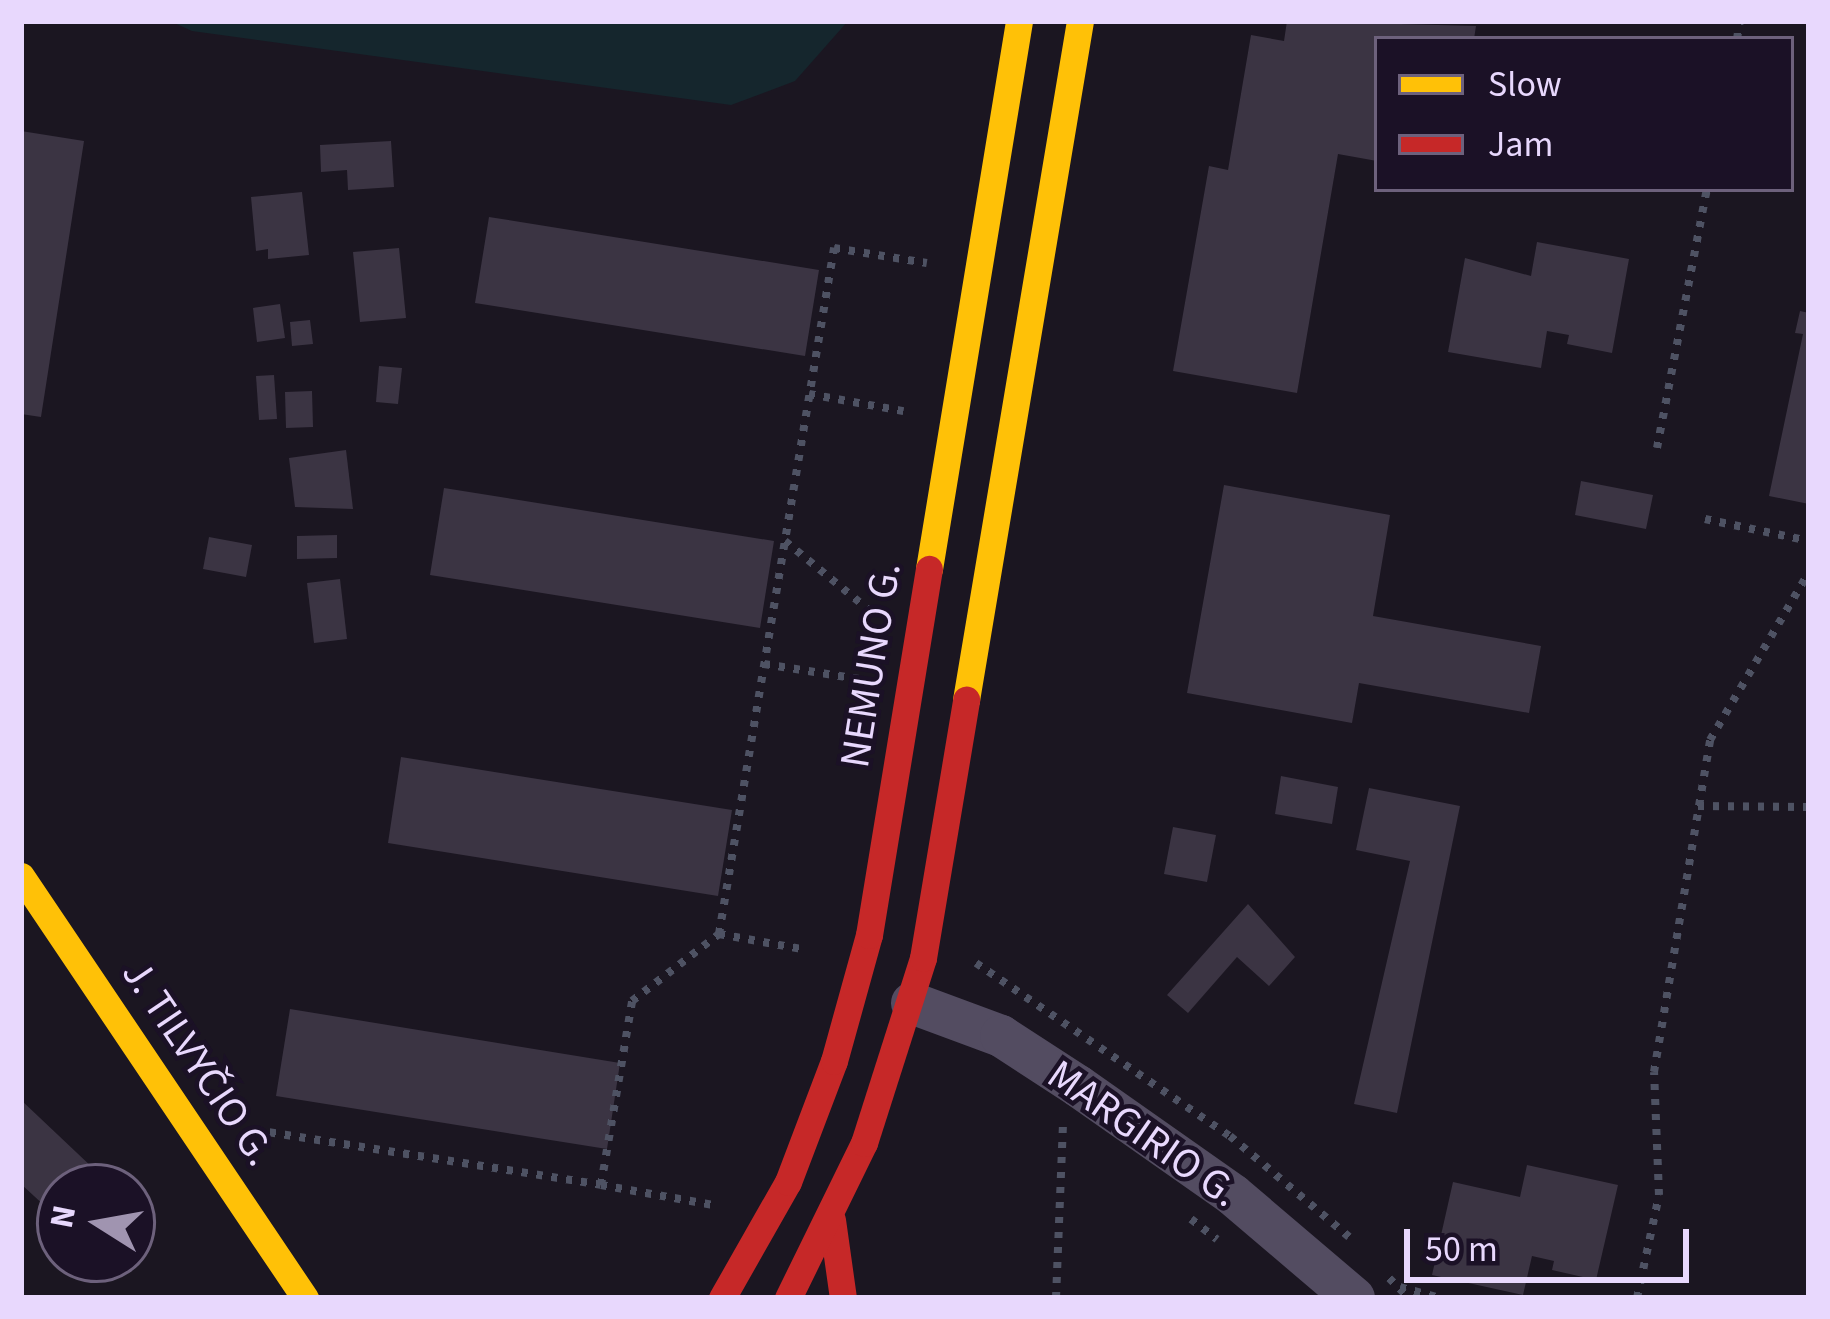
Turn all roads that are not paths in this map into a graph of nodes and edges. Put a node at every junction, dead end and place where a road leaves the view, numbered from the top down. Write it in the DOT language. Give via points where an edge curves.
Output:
graph roads {
  1 [pos="1019,21"];
  2 [pos="1080,21"];
  3 [pos="21,876"];
  4 [pos="912,1004"];
  5 [pos="832,1220"];
  6 [pos="305,1298"];
  7 [pos="722,1298"];
  8 [pos="788,1298"];
  9 [pos="843,1298"];
  10 [pos="1354,1298"];
  1 -- 7 [label="main road, NEMUNO G." via="869,935 788,1182"];
  2 -- 4 [label="main road"];
  3 -- 6 [label="main road, J. TILVYČIO G."];
  4 -- 5 [label="main road"];
  4 -- 10 [label="street, MARGIRIO G." via="1001,1036 1078,1087 1233,1196"];
  5 -- 8 [label="main road"];
  5 -- 9 [label="main road"];
}
